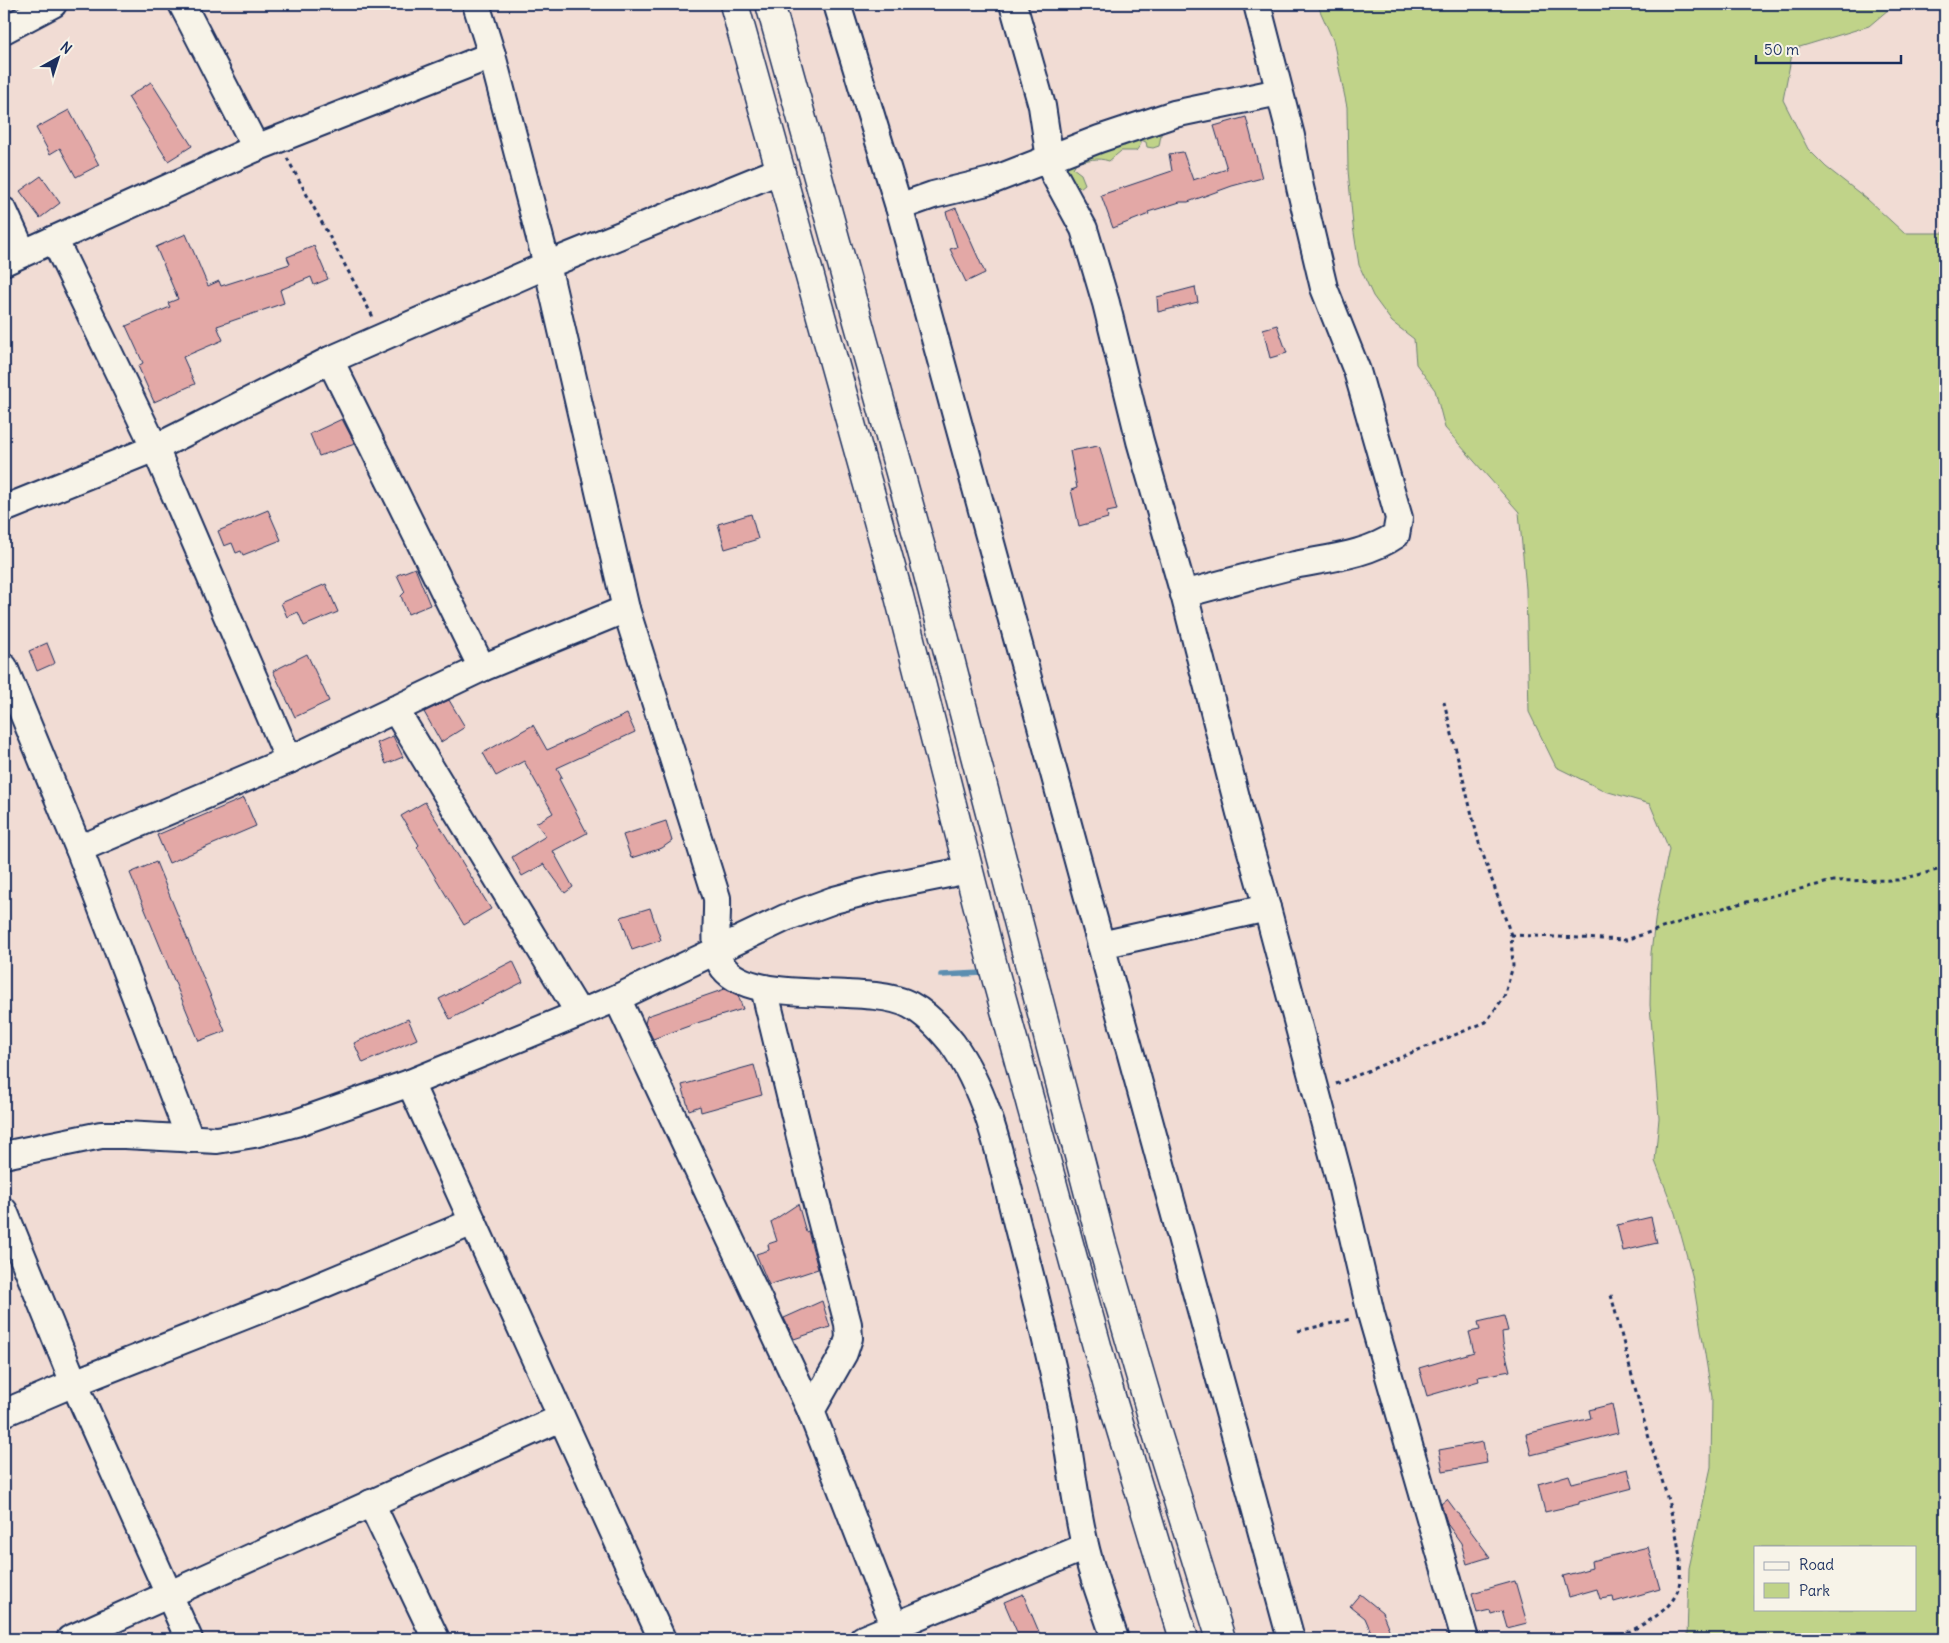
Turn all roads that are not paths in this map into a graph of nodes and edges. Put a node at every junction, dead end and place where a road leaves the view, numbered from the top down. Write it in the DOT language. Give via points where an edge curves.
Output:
graph roads {
  1 [pos="53,4"];
  2 [pos="182,4"];
  3 [pos="476,4"];
  4 [pos="734,4"];
  5 [pos="770,4"];
  6 [pos="837,4"];
  7 [pos="1013,4"];
  8 [pos="1257,4"];
  9 [pos="4,30"];
  10 [pos="492,55"];
  11 [pos="1280,92"];
  12 [pos="267,144"];
  13 [pos="1050,159"];
  14 [pos="781,170"];
  15 [pos="899,207"];
  16 [pos="4,211"];
  17 [pos="54,239"];
  18 [pos="13,257"];
  19 [pos="547,265"];
  20 [pos="330,360"];
  21 [pos="155,448"];
  22 [pos="4,509"];
  23 [pos="1184,594"];
  24 [pos="626,609"];
  25 [pos="4,667"];
  26 [pos="482,668"];
  27 [pos="395,709"];
  28 [pos="289,760"];
  29 [pos="79,849"];
  30 [pos="968,870"];
  31 [pos="1267,908"];
  32 [pos="1101,945"];
  33 [pos="716,951"];
  34 [pos="764,988"];
  35 [pos="617,998"];
  36 [pos="579,1013"];
  37 [pos="410,1083"];
  38 [pos="190,1139"];
  39 [pos="4,1155"];
  40 [pos="4,1211"];
  41 [pos="473,1222"];
  42 [pos="74,1383"];
  43 [pos="811,1411"];
  44 [pos="4,1413"];
  45 [pos="561,1418"];
  46 [pos="371,1503"];
  47 [pos="1085,1546"];
  48 [pos="169,1595"];
  49 [pos="894,1625"];
  50 [pos="70,1639"];
  51 [pos="189,1639"];
  52 [pos="436,1639"];
  53 [pos="662,1639"];
  54 [pos="863,1639"];
  55 [pos="1115,1639"];
  56 [pos="1184,1639"];
  57 [pos="1221,1639"];
  58 [pos="1291,1639"];
  59 [pos="1465,1639"];
  1 -- 9 [label="street"];
  2 -- 12 [label="street"];
  3 -- 10 [label="street"];
  4 -- 14 [label="main road"];
  5 -- 57 [label="main road" via="924,559 1102,1244 1156,1433"];
  6 -- 15 [label="street"];
  7 -- 13 [label="street" via="1042,106"];
  8 -- 11 [label="street"];
  10 -- 12 [label="street"];
  10 -- 19 [label="street"];
  11 -- 13 [label="street" via="1174,114"];
  11 -- 23 [label="street" via="1324,288 1356,371 1399,518 1396,534 1366,550"];
  12 -- 17 [label="street"];
  13 -- 15 [label="street" via="992,181"];
  13 -- 23 [label="street" via="1054,174 1084,229"];
  14 -- 19 [label="street"];
  14 -- 30 [label="main road" via="898,596"];
  15 -- 32 [label="street"];
  16 -- 18 [label="street"];
  17 -- 18 [label="street"];
  17 -- 21 [label="street"];
  19 -- 20 [label="street"];
  19 -- 24 [label="street"];
  20 -- 21 [label="street"];
  20 -- 26 [label="street"];
  21 -- 22 [label="street"];
  21 -- 28 [label="street"];
  23 -- 31 [label="street"];
  24 -- 26 [label="street"];
  24 -- 33 [label="street" via="717,898"];
  25 -- 29 [label="street"];
  26 -- 27 [label="street"];
  27 -- 28 [label="street"];
  27 -- 36 [label="street"];
  28 -- 29 [label="street"];
  29 -- 38 [label="street"];
  30 -- 33 [label="street" via="834,900 785,918"];
  30 -- 56 [label="main road" via="1109,1390"];
  31 -- 32 [label="street"];
  31 -- 59 [label="street" via="1340,1181 1370,1314"];
  32 -- 58 [label="street"];
  33 -- 34 [label="street" via="720,964 730,976"];
  33 -- 35 [label="street"];
  34 -- 43 [label="street" via="848,1324 849,1338 844,1353"];
  34 -- 47 [label="street" via="848,994 908,1003 929,1017 952,1043 975,1080 991,1126 1038,1304 1063,1419"];
  35 -- 36 [label="street"];
  35 -- 43 [label="street"];
  36 -- 37 [label="street"];
  37 -- 38 [label="street" via="296,1123 254,1134 217,1140"];
  37 -- 41 [label="street"];
  38 -- 39 [label="street" via="101,1135"];
  40 -- 42 [label="street"];
  41 -- 42 [label="street"];
  41 -- 45 [label="street"];
  42 -- 44 [label="street"];
  42 -- 48 [label="street"];
  43 -- 49 [label="street"];
  45 -- 46 [label="street"];
  45 -- 53 [label="street"];
  46 -- 48 [label="street"];
  46 -- 52 [label="street"];
  47 -- 49 [label="street"];
  47 -- 55 [label="street"];
  48 -- 50 [label="street"];
  48 -- 51 [label="street"];
  49 -- 54 [label="street"];
}
